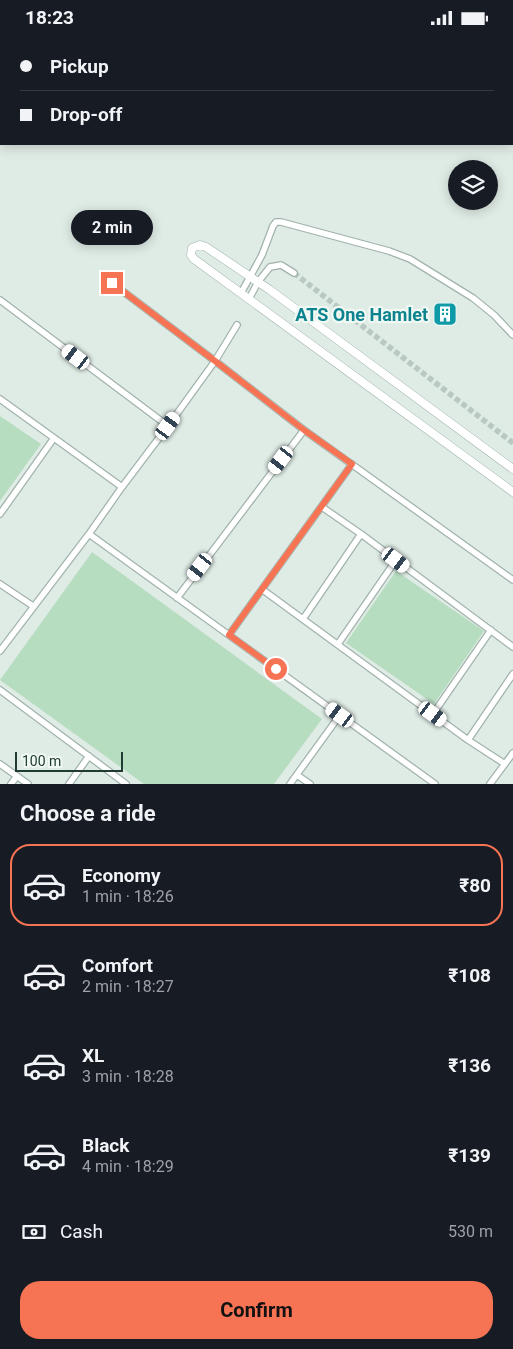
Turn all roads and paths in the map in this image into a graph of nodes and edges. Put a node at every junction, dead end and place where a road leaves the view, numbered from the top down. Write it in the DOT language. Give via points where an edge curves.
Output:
graph roads {
  1 [pos="294,273"];
  2 [pos="250,276"];
  3 [pos="258,282"];
  4 [pos="112,283"];
  5 [pos="241,293"];
  6 [pos="249,299"];
  7 [pos="0,300"];
  8 [pos="237,325"];
  9 [pos="513,335"];
  10 [pos="215,361"];
  11 [pos="0,399"];
  12 [pos="168,426"];
  13 [pos="304,430"];
  14 [pos="54,438"];
  15 [pos="352,464"];
  16 [pos="513,469"];
  17 [pos="122,487"];
  18 [pos="513,492"];
  19 [pos="322,507"];
  20 [pos="0,514"];
  21 [pos="89,534"];
  22 [pos="361,534"];
  23 [pos="396,560"];
  24 [pos="513,581"];
  25 [pos="0,584"];
  26 [pos="263,590"];
  27 [pos="177,598"];
  28 [pos="33,606"];
  29 [pos="303,619"];
  30 [pos="491,630"];
  31 [pos="229,635"];
  32 [pos="338,644"];
  33 [pos="513,647"];
  34 [pos="0,651"];
  35 [pos="513,674"];
  36 [pos="0,690"];
  37 [pos="433,714"];
  38 [pos="340,715"];
  39 [pos="468,740"];
  40 [pos="513,753"];
  41 [pos="89,757"];
  42 [pos="0,764"];
  43 [pos="505,764"];
  44 [pos="297,775"];
  45 [pos="17,776"];
  46 [pos="11,784"];
  47 [pos="28,784"];
  48 [pos="69,784"];
  49 [pos="126,784"];
  50 [pos="290,784"];
  51 [pos="310,784"];
  52 [pos="435,784"];
  53 [pos="490,784"];
  1 -- 3 [label="street" via="281,265 273,265"];
  2 -- 3 [label="street"];
  2 -- 5 [label="street"];
  2 -- 5 [label="street" via="206,247 192,248 194,259"];
  2 -- 9 [label="street" via="273,226 288,223 410,259 473,298"];
  3 -- 6 [label="street"];
  3 -- 16 [label="street"];
  4 -- 10 [label="street"];
  5 -- 6 [label="street"];
  6 -- 18 [label="street"];
  7 -- 12 [label="street"];
  8 -- 10 [label="street"];
  10 -- 12 [label="street"];
  10 -- 13 [label="street"];
  11 -- 14 [label="street"];
  12 -- 17 [label="street"];
  13 -- 15 [label="street"];
  13 -- 27 [label="street"];
  14 -- 17 [label="street"];
  14 -- 20 [label="street"];
  15 -- 19 [label="street"];
  15 -- 24 [label="street"];
  17 -- 21 [label="street"];
  19 -- 22 [label="street"];
  19 -- 26 [label="street"];
  21 -- 27 [label="street"];
  21 -- 28 [label="street"];
  22 -- 23 [label="street"];
  22 -- 29 [label="street"];
  23 -- 30 [label="street"];
  23 -- 32 [label="street"];
  25 -- 28 [label="street"];
  26 -- 29 [label="street"];
  26 -- 31 [label="street"];
  27 -- 31 [label="street"];
  28 -- 34 [label="street"];
  29 -- 32 [label="street"];
  30 -- 33 [label="street"];
  30 -- 37 [label="street"];
  31 -- 38 [label="street"];
  32 -- 37 [label="street"];
  35 -- 39 [label="street"];
  36 -- 41 [label="street"];
  37 -- 39 [label="street"];
  38 -- 44 [label="street"];
  38 -- 52 [label="street"];
  39 -- 43 [label="street"];
  40 -- 43 [label="street"];
  41 -- 48 [label="street"];
  41 -- 49 [label="street"];
  42 -- 45 [label="street"];
  43 -- 53 [label="street"];
  44 -- 50 [label="street"];
  44 -- 51 [label="street"];
  45 -- 46 [label="street"];
  45 -- 47 [label="street"];
}
